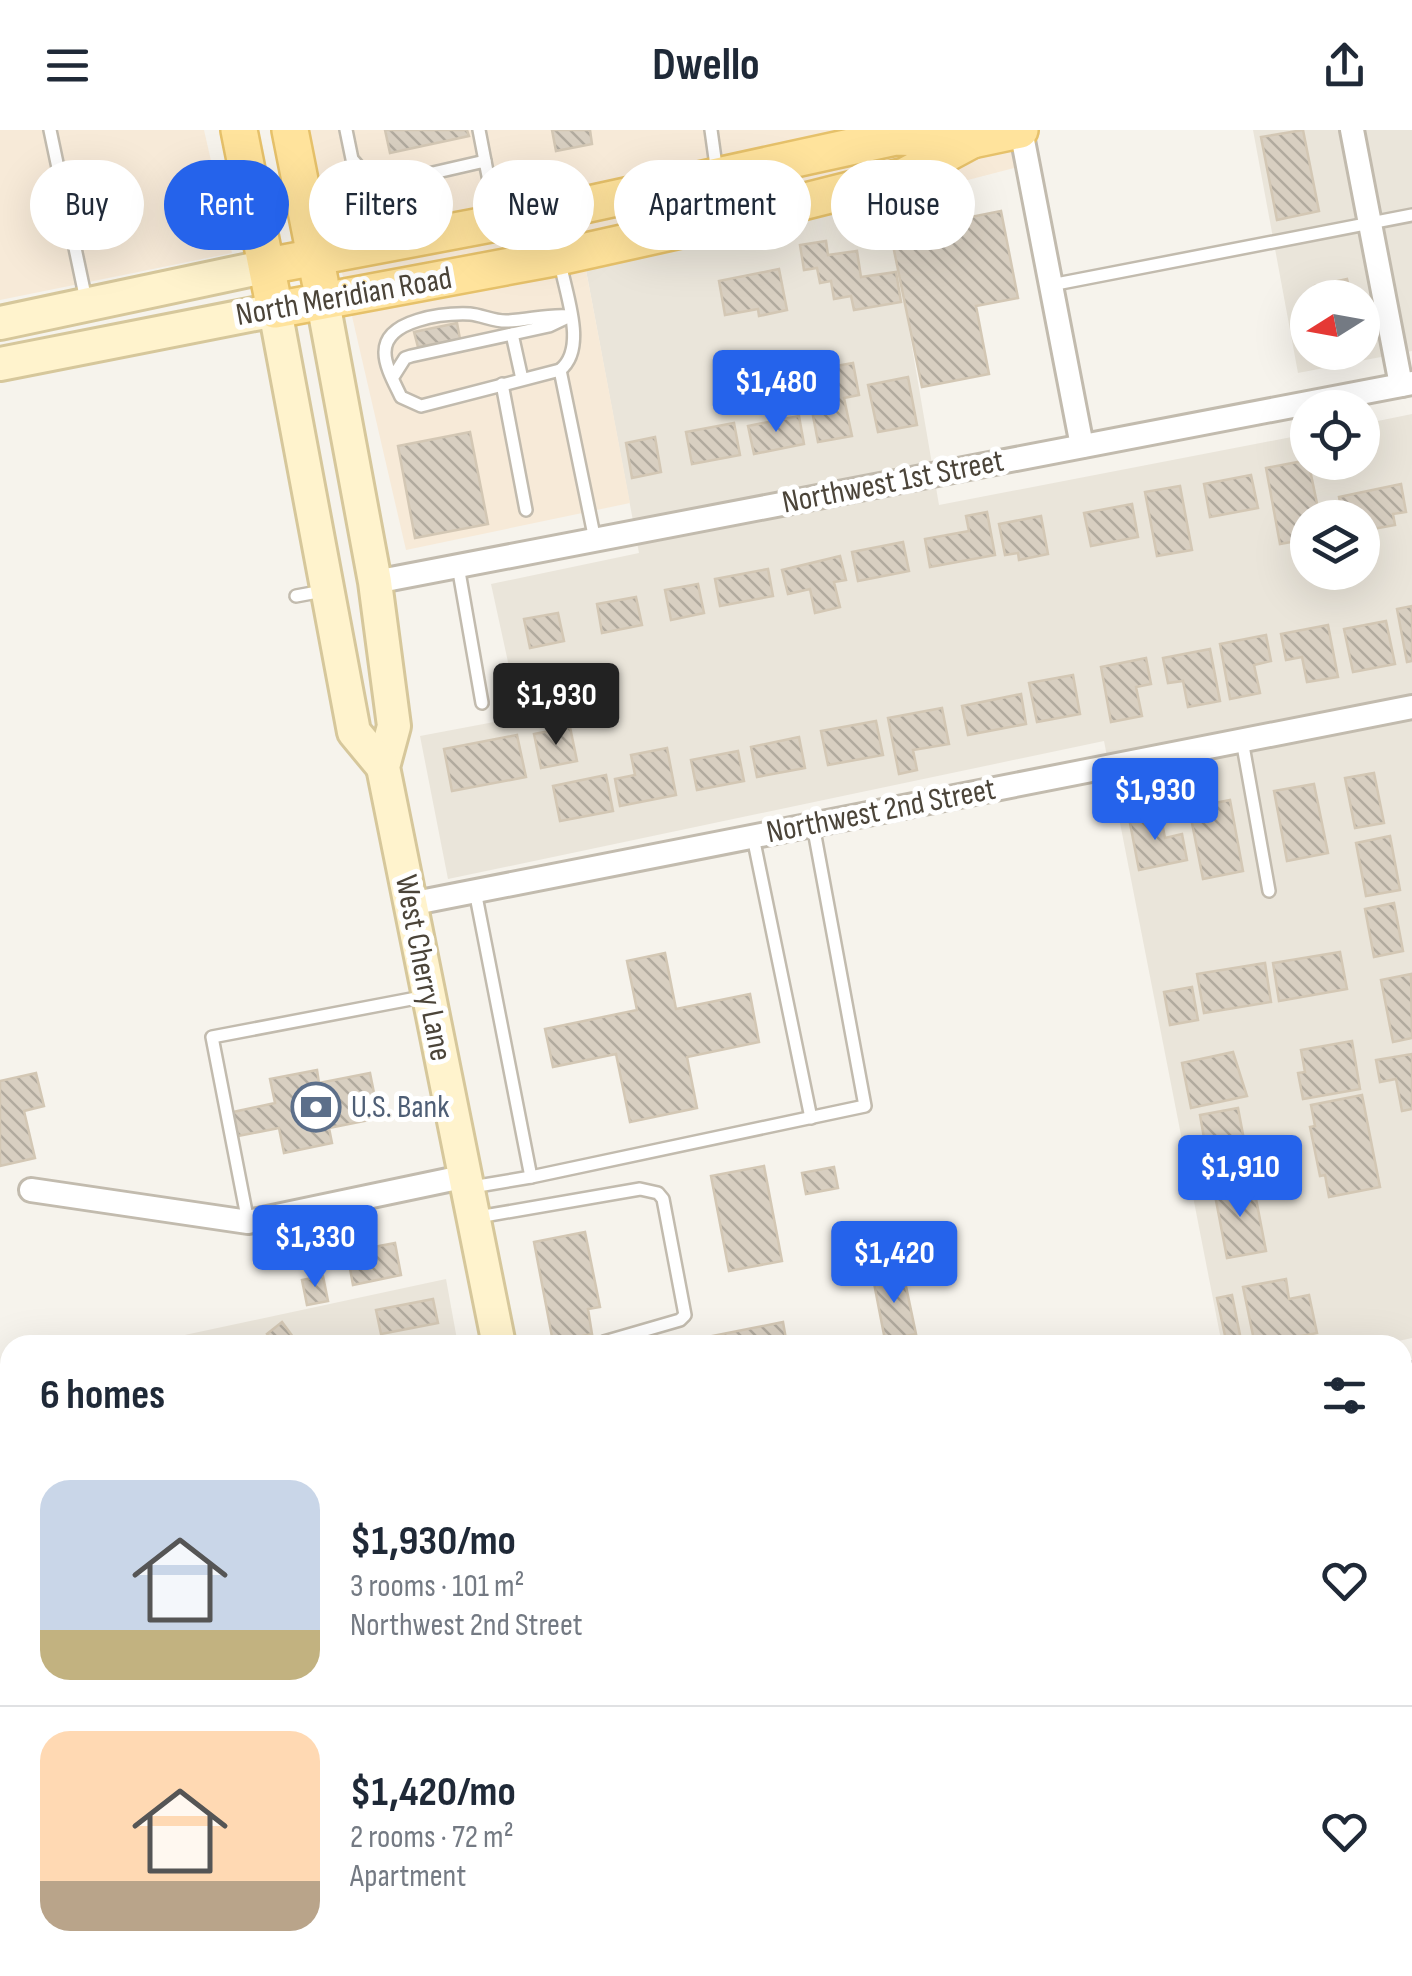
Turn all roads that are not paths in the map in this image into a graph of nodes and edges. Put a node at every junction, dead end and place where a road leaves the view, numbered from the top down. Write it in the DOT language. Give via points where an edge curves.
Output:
graph roads {
  1 [pos="50,130"];
  2 [pos="239,130"];
  3 [pos="290,130"];
  4 [pos="346,130"];
  5 [pos="478,130"];
  6 [pos="711,130"];
  7 [pos="1020,130"];
  8 [pos="1352,130"];
  9 [pos="864,136"];
  10 [pos="972,140"];
  11 [pos="485,160"];
  12 [pos="715,160"];
  13 [pos="779,160"];
  14 [pos="473,164"];
  15 [pos="1412,215"];
  16 [pos="1369,223"];
  17 [pos="473,229"];
  18 [pos="559,256"];
  19 [pos="316,257"];
  20 [pos="268,266"];
  21 [pos="1051,285"];
  22 [pos="324,302"];
  23 [pos="87,304"];
  24 [pos="276,310"];
  25 [pos="570,316"];
  26 [pos="0,323"];
  27 [pos="512,334"];
  28 [pos="0,364"];
  29 [pos="560,370"];
  30 [pos="393,377"];
  31 [pos="522,379"];
  32 [pos="502,384"];
  33 [pos="1406,384"];
  34 [pos="1082,446"];
  35 [pos="526,510"];
  36 [pos="594,540"];
  37 [pos="458,566"];
  38 [pos="375,582"];
  39 [pos="482,704"];
  40 [pos="1411,714"];
  41 [pos="1242,740"];
  42 [pos="382,767"];
  43 [pos="813,825"];
  44 [pos="752,836"];
  45 [pos="475,891"];
  46 [pos="1269,892"];
  47 [pos="410,904"];
  48 [pos="427,996"];
  49 [pos="812,1118"];
  50 [pos="531,1177"];
  51 [pos="32,1190"];
  52 [pos="471,1194"];
  53 [pos="248,1222"];
  54 [pos="497,1335"];
  55 [pos="632,1335"];
  1 -- 23 [label="lane"];
  2 -- 20 [label="main road, West Cherry Lane"];
  3 -- 19 [label="main road"];
  4 -- 14 [label="lane" via="352,160 371,181"];
  5 -- 11 [label="lane"];
  6 -- 12 [label="lane"];
  7 -- 10 [label="main road, North Meridian Road"];
  7 -- 21 [label="street"];
  8 -- 16 [label="street"];
  9 -- 10 [label="main road, North Meridian Road"];
  9 -- 13 [label="main road, North Meridian Road"];
  10 -- 18 [label="main road, North Meridian Road" via="905,176"];
  15 -- 16 [label="lane"];
  16 -- 21 [label="lane"];
  16 -- 33 [label="street"];
  17 -- 19 [label="main road, North Meridian Road"];
  18 -- 22 [label="main road, North Meridian Road"];
  18 -- 25 [label="lane"];
  19 -- 20 [label="main road, North Meridian Road"];
  19 -- 22 [label="main road"];
  20 -- 23 [label="main road, North Meridian Road"];
  20 -- 24 [label="main road, West Cherry Lane"];
  21 -- 34 [label="street"];
  22 -- 24 [label="main road, North Meridian Road"];
  22 -- 38 [label="main road, West Cherry Lane"];
  23 -- 26 [label="main road, North Meridian Road"];
  24 -- 28 [label="main road, North Meridian Road"];
  24 -- 42 [label="main road, West Cherry Lane" via="311,593 354,732"];
  25 -- 27 [label="lane"];
  25 -- 29 [label="lane" via="575,346 571,362"];
  25 -- 30 [label="lane" via="506,322 471,314 409,324 386,345"];
  27 -- 30 [label="lane" via="405,358"];
  27 -- 31 [label="lane"];
  29 -- 31 [label="lane"];
  29 -- 36 [label="lane"];
  30 -- 32 [label="lane" via="400,397 421,406"];
  31 -- 32 [label="lane"];
  32 -- 35 [label="lane"];
  33 -- 34 [label="street, Northwest 1st Street"];
  34 -- 36 [label="street, Northwest 1st Street"];
  36 -- 37 [label="street, Northwest 1st Street"];
  37 -- 38 [label="street, Northwest 1st Street"];
  37 -- 39 [label="lane"];
  38 -- 42 [label="main road, West Cherry Lane" via="394,726"];
  40 -- 41 [label="street, Northwest 2nd Street"];
  41 -- 43 [label="street, Northwest 2nd Street"];
  41 -- 46 [label="lane"];
  42 -- 47 [label="main road, West Cherry Lane"];
  43 -- 44 [label="street, Northwest 2nd Street"];
  43 -- 49 [label="lane" via="865,1106"];
  44 -- 45 [label="street, Northwest 2nd Street"];
  44 -- 49 [label="lane"];
  45 -- 47 [label="street, Northwest 2nd Street"];
  45 -- 50 [label="lane"];
  47 -- 48 [label="main road, West Cherry Lane"];
  48 -- 52 [label="main road, West Cherry Lane"];
  48 -- 53 [label="lane" via="212,1038"];
  49 -- 50 [label="lane"];
  50 -- 52 [label="lane"];
  51 -- 53 [label="street"];
  52 -- 53 [label="street"];
  52 -- 54 [label="main road, West Cherry Lane"];
  52 -- 55 [label="lane" via="651,1188 658,1193 685,1316"];
}
